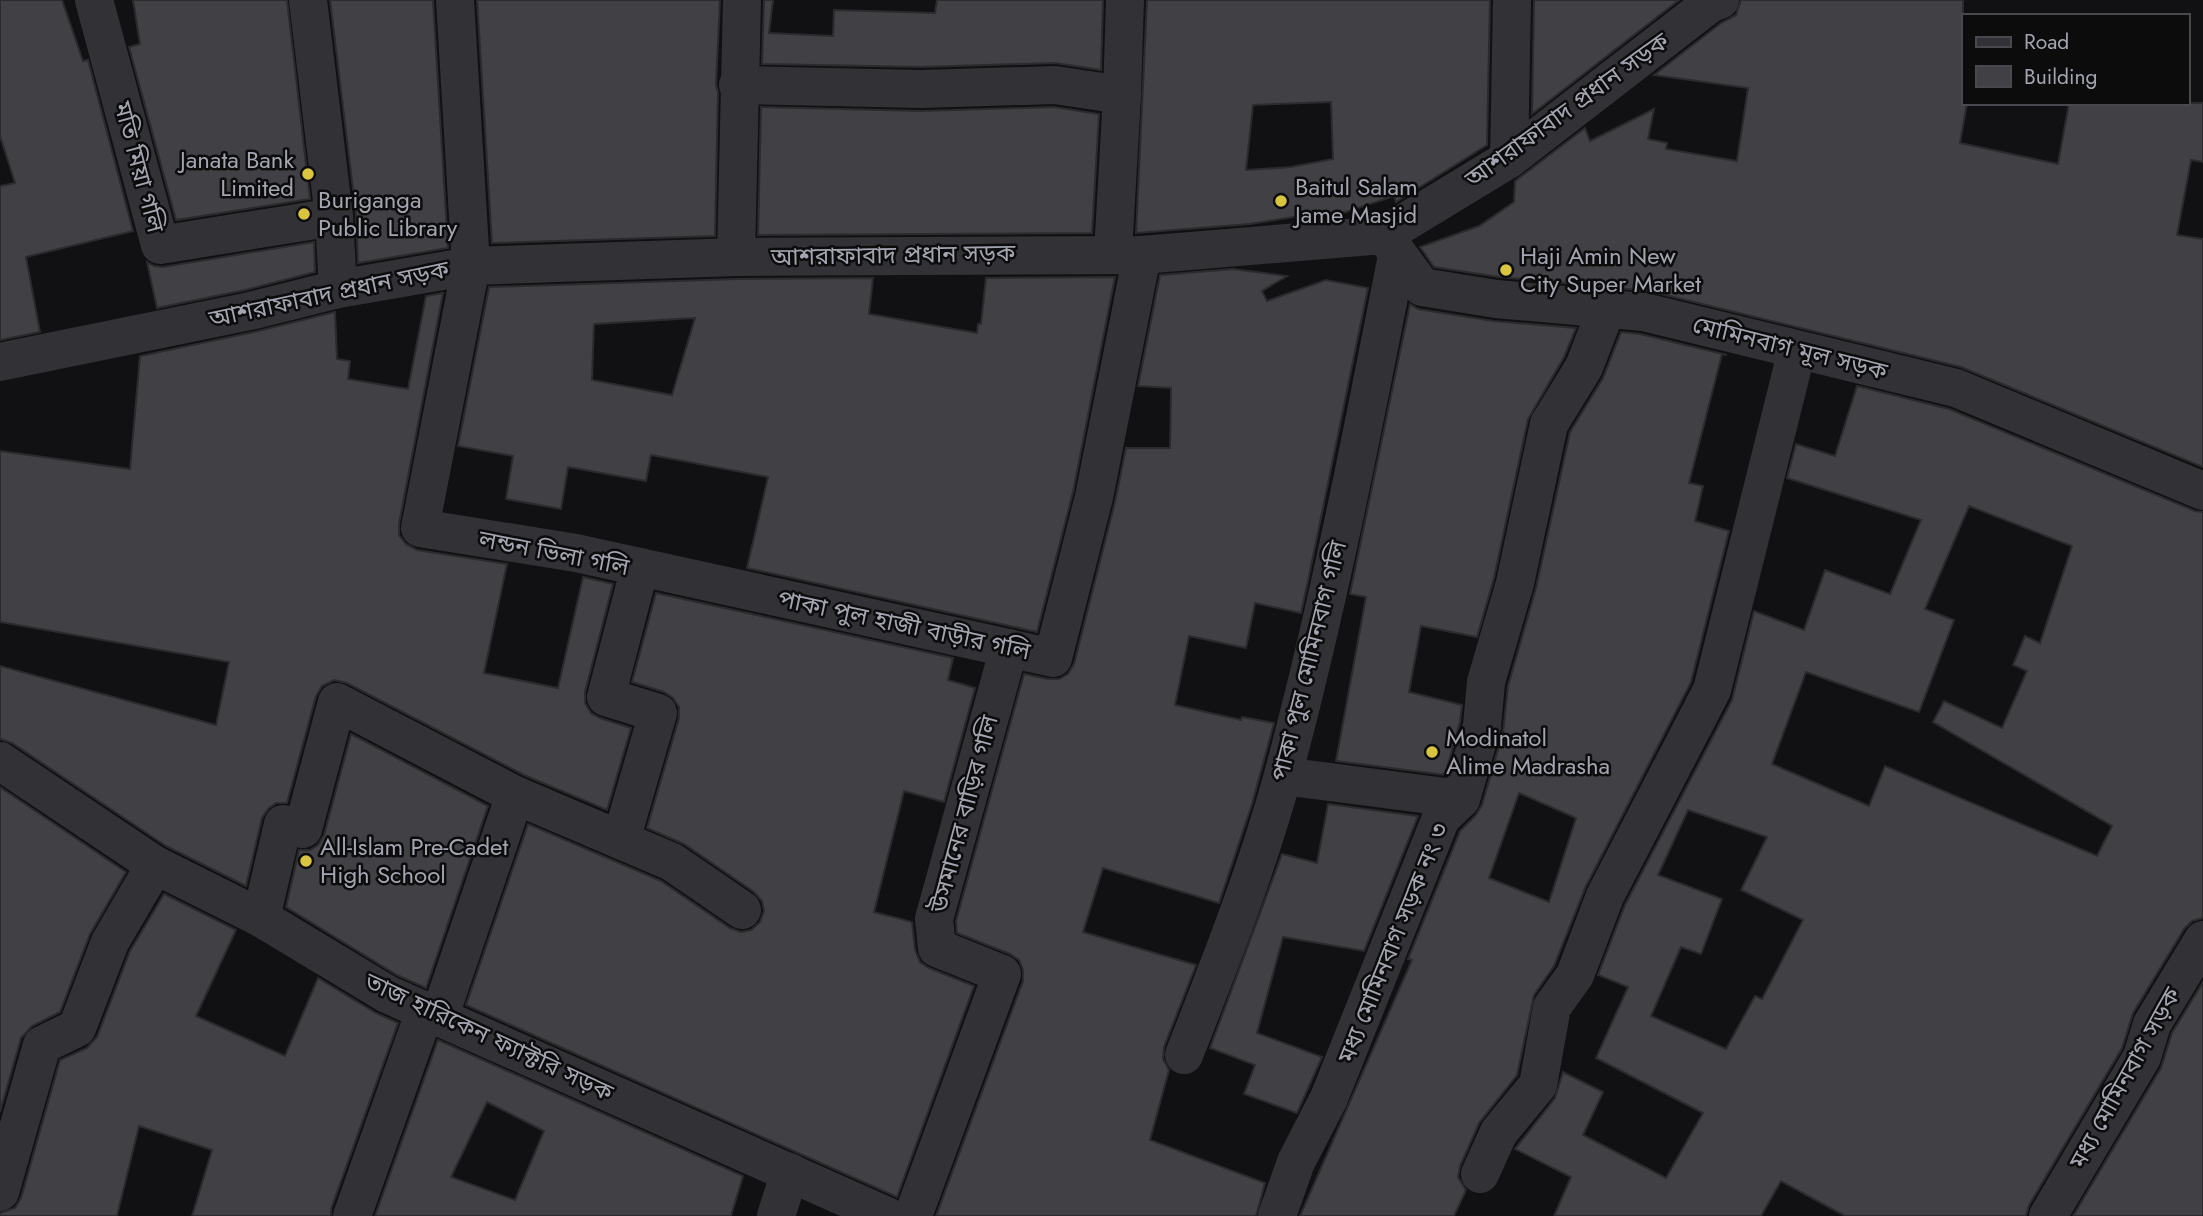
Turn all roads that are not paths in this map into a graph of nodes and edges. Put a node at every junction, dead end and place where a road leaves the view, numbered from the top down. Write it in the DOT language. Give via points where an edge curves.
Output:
graph roads {
  1 [pos="94,0"];
  2 [pos="308,0"];
  3 [pos="455,0"];
  4 [pos="742,0"];
  5 [pos="1125,0"];
  6 [pos="1512,0"];
  7 [pos="1720,0"];
  8 [pos="738,86"];
  9 [pos="1122,95"];
  10 [pos="1509,159"];
  11 [pos="334,217"];
  12 [pos="1391,245"];
  13 [pos="1127,254"];
  14 [pos="736,257"];
  15 [pos="471,265"];
  16 [pos="338,289"];
  17 [pos="1606,310"];
  18 [pos="1797,349"];
  19 [pos="0,362"];
  20 [pos="2203,491"];
  21 [pos="640,567"];
  22 [pos="1009,648"];
  23 [pos="0,761"];
  24 [pos="1283,776"];
  25 [pos="515,794"];
  26 [pos="1461,799"];
  27 [pos="621,840"];
  28 [pos="155,865"];
  29 [pos="742,910"];
  30 [pos="261,918"];
  31 [pos="2203,940"];
  32 [pos="432,1015"];
  33 [pos="1184,1055"];
  34 [pos="789,1172"];
  35 [pos="1480,1174"];
  36 [pos="0,1192"];
  37 [pos="352,1216"];
  38 [pos="776,1216"];
  39 [pos="887,1216"];
  40 [pos="913,1216"];
  41 [pos="1277,1216"];
  42 [pos="2048,1216"];
  1 -- 11 [label="street, মতি মিয়া গলি" via="160,245"];
  2 -- 11 [label="street"];
  3 -- 15 [label="street"];
  4 -- 8 [label="street"];
  5 -- 9 [label="street"];
  6 -- 10 [label="street"];
  7 -- 10 [label="street, আশরাফাবাদ প্রধান সড়ক"];
  8 -- 9 [label="street" via="921,89 1055,85"];
  8 -- 14 [label="street"];
  9 -- 13 [label="street"];
  10 -- 12 [label="street, আশরাফাবাদ প্রধান সড়ক"];
  11 -- 16 [label="street"];
  12 -- 13 [label="street, আশরাফাবাদ প্রধান সড়ক"];
  12 -- 17 [label="street, মোমিনবাগ মূল সড়ক" via="1422,288"];
  12 -- 24 [label="street, পাকা পুল মোমিনবাগ গলি" via="1361,441"];
  13 -- 14 [label="street, আশরাফাবাদ প্রধান সড়ক"];
  13 -- 22 [label="street, পাকা পুল হাজী বাড়ীর গলি" via="1094,497 1053,658"];
  14 -- 15 [label="street, আশরাফাবাদ প্রধান সড়ক"];
  15 -- 16 [label="street, আশরাফাবাদ প্রধান সড়ক"];
  15 -- 21 [label="street, লন্ডন ভিলা গলি" via="420,528"];
  16 -- 19 [label="street, আশরাফাবাদ প্রধান সড়ক"];
  17 -- 18 [label="street, মোমিনবাগ মূল সড়ক" via="1644,312"];
  17 -- 26 [label="street, মধ্য মোমিনবাগ সড়ক নং ৩" via="1584,367 1549,424 1515,583 1486,682 1482,726"];
  18 -- 20 [label="street, মোমিনবাগ মূল সড়ক" via="1956,388"];
  18 -- 35 [label="street" via="1712,690 1605,896 1575,975 1552,1007 1538,1085 1500,1132"];
  21 -- 22 [label="street, পাকা পুল হাজী বাড়ীর গলি"];
  21 -- 27 [label="street, লন্ডন ভিলা গলি" via="606,697 658,713"];
  22 -- 40 [label="street, উসমানের বাড়ির গলি" via="933,919 937,948 1002,974"];
  23 -- 28 [label="street, তাজ হারিকেন ফ্যাক্টরি সড়ক"];
  24 -- 26 [label="street"];
  24 -- 33 [label="street, পাকা পুল মোমিনবাগ গলি" via="1236,920"];
  25 -- 27 [label="street"];
  25 -- 30 [label="street" via="337,702 303,829 283,824"];
  25 -- 32 [label="street"];
  26 -- 41 [label="street, মধ্য মোমিনবাগ সড়ক নং ৩" via="1441,818"];
  27 -- 29 [label="street" via="672,862"];
  28 -- 30 [label="street, তাজ হারিকেন ফ্যাক্টরি সড়ক"];
  28 -- 36 [label="street" via="110,942 77,1028 42,1045"];
  30 -- 32 [label="street, তাজ হারিকেন ফ্যাক্টরি সড়ক" via="387,994"];
  31 -- 42 [label="street, মধ্য মোমিনবাগ সড়ক" via="2152,1024 2142,1057"];
  32 -- 34 [label="street, তাজ হারিকেন ফ্যাক্টরি সড়ক"];
  32 -- 37 [label="street"];
  34 -- 38 [label="street"];
  34 -- 39 [label="street, তাজ হারিকেন ফ্যাক্টরি সড়ক"];
}
